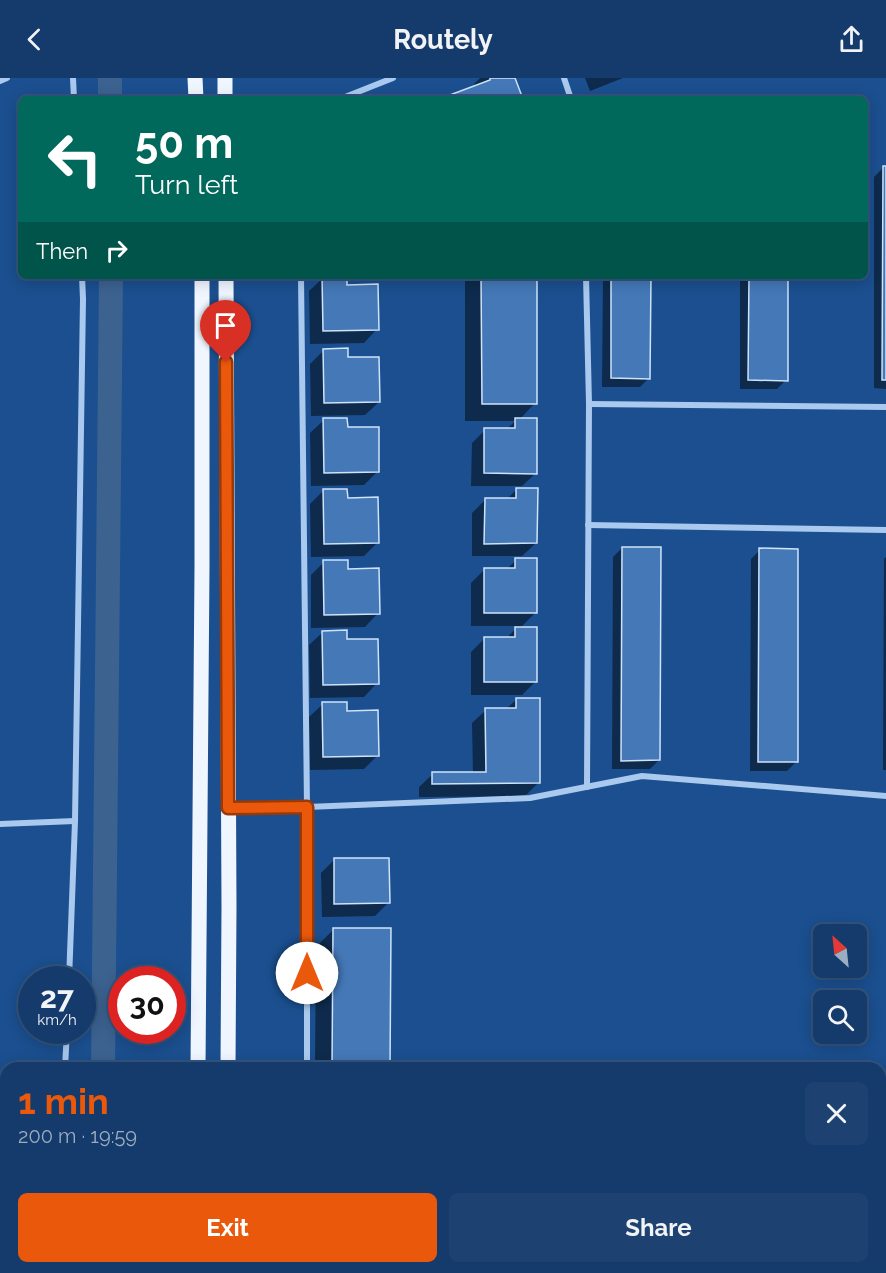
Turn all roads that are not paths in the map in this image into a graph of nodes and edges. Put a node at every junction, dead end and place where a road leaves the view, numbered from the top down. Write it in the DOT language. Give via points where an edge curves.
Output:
graph roads {
  1 [pos="7,78"];
  2 [pos="73,78"];
  3 [pos="195,78"];
  4 [pos="225,78"];
  5 [pos="393,78"];
  6 [pos="564,78"];
  7 [pos="0,81"];
  8 [pos="74,96"];
  9 [pos="196,96"];
  10 [pos="225,96"];
  11 [pos="348,96"];
  12 [pos="570,96"];
  13 [pos="82,279"];
  14 [pos="202,279"];
  15 [pos="226,279"];
  16 [pos="302,279"];
  17 [pos="586,279"];
  18 [pos="589,404"];
  19 [pos="886,407"];
  20 [pos="588,525"];
  21 [pos="886,530"];
  22 [pos="587,787"];
  23 [pos="886,796"];
  24 [pos="307,807"];
  25 [pos="228,808"];
  26 [pos="75,821"];
  27 [pos="0,824"];
  28 [pos="70,966"];
  29 [pos="66,1044"];
  30 [pos="65,1062"];
  31 [pos="198,1062"];
  32 [pos="228,1062"];
  33 [pos="307,1062"];
  1 -- 7 [label="street"];
  2 -- 8 [label="street"];
  3 -- 9 [label="main road"];
  4 -- 10 [label="main road"];
  5 -- 11 [label="street"];
  6 -- 12 [label="street"];
  13 -- 26 [label="street"];
  14 -- 31 [label="main road"];
  15 -- 25 [label="main road"];
  16 -- 24 [label="street"];
  17 -- 18 [label="street"];
  18 -- 19 [label="street"];
  18 -- 20 [label="street"];
  20 -- 21 [label="street"];
  20 -- 22 [label="street"];
  22 -- 23 [label="street" via="642,776"];
  22 -- 24 [label="street" via="530,798"];
  24 -- 25 [label="street"];
  24 -- 33 [label="street"];
  25 -- 32 [label="main road"];
  26 -- 27 [label="street"];
  26 -- 28 [label="street"];
  29 -- 30 [label="street"];
}
